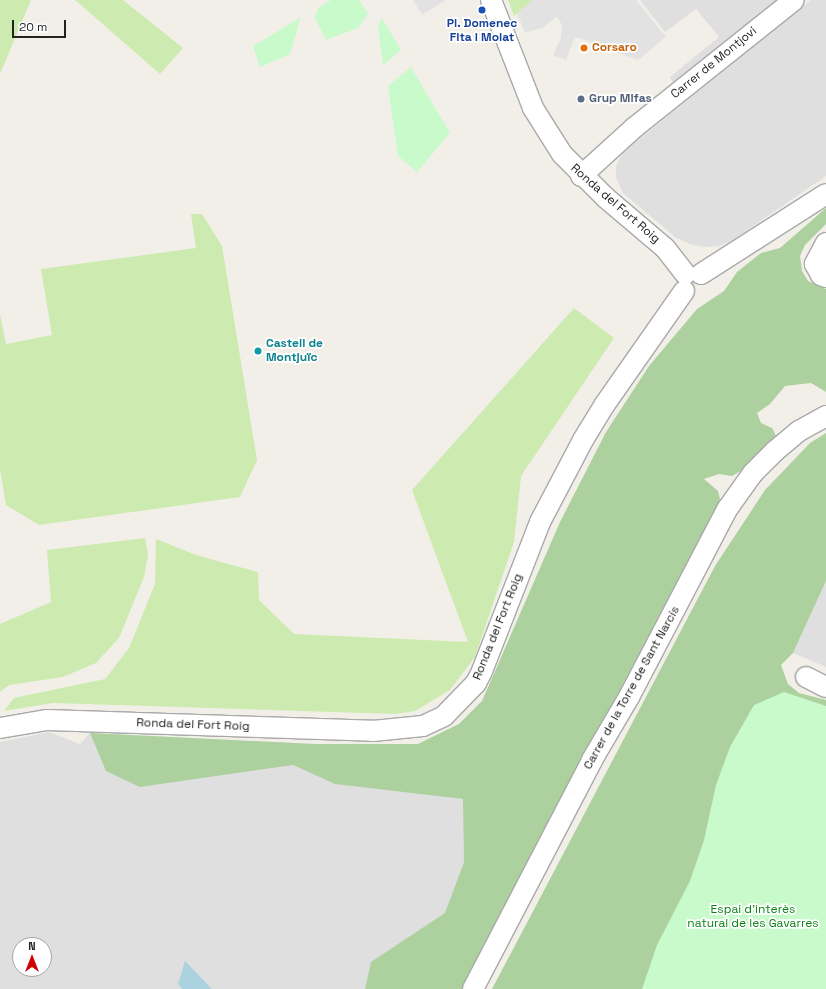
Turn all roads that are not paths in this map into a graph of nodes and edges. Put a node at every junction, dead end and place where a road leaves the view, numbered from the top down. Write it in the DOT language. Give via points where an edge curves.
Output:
graph roads {
  1 [pos="491,0"];
  2 [pos="794,0"];
  3 [pos="581,176"];
  4 [pos="826,194"];
  5 [pos="826,243"];
  6 [pos="826,277"];
  7 [pos="690,280"];
  8 [pos="826,416"];
  9 [pos="806,676"];
  10 [pos="826,687"];
  11 [pos="0,728"];
  12 [pos="473,989"];
  1 -- 3 [label="street, Ronda del Fort Roig" via="533,108 562,154"];
  2 -- 3 [label="street, Carrer de Montjovi" via="608,150"];
  3 -- 7 [label="street, Ronda del Fort Roig" via="660,242"];
  4 -- 7 [label="street"];
  5 -- 6 [label="street" via="815,264 821,275"];
  7 -- 11 [label="street, Ronda del Fort Roig" via="583,440 540,522 482,672 476,683 444,716 423,726 373,731 47,720"];
  8 -- 12 [label="street, Carrer de la Torre de Sant Narcís" via="798,431 775,451 753,473 728,508 629,697 592,760"];
  9 -- 10 [label="street"];
}
